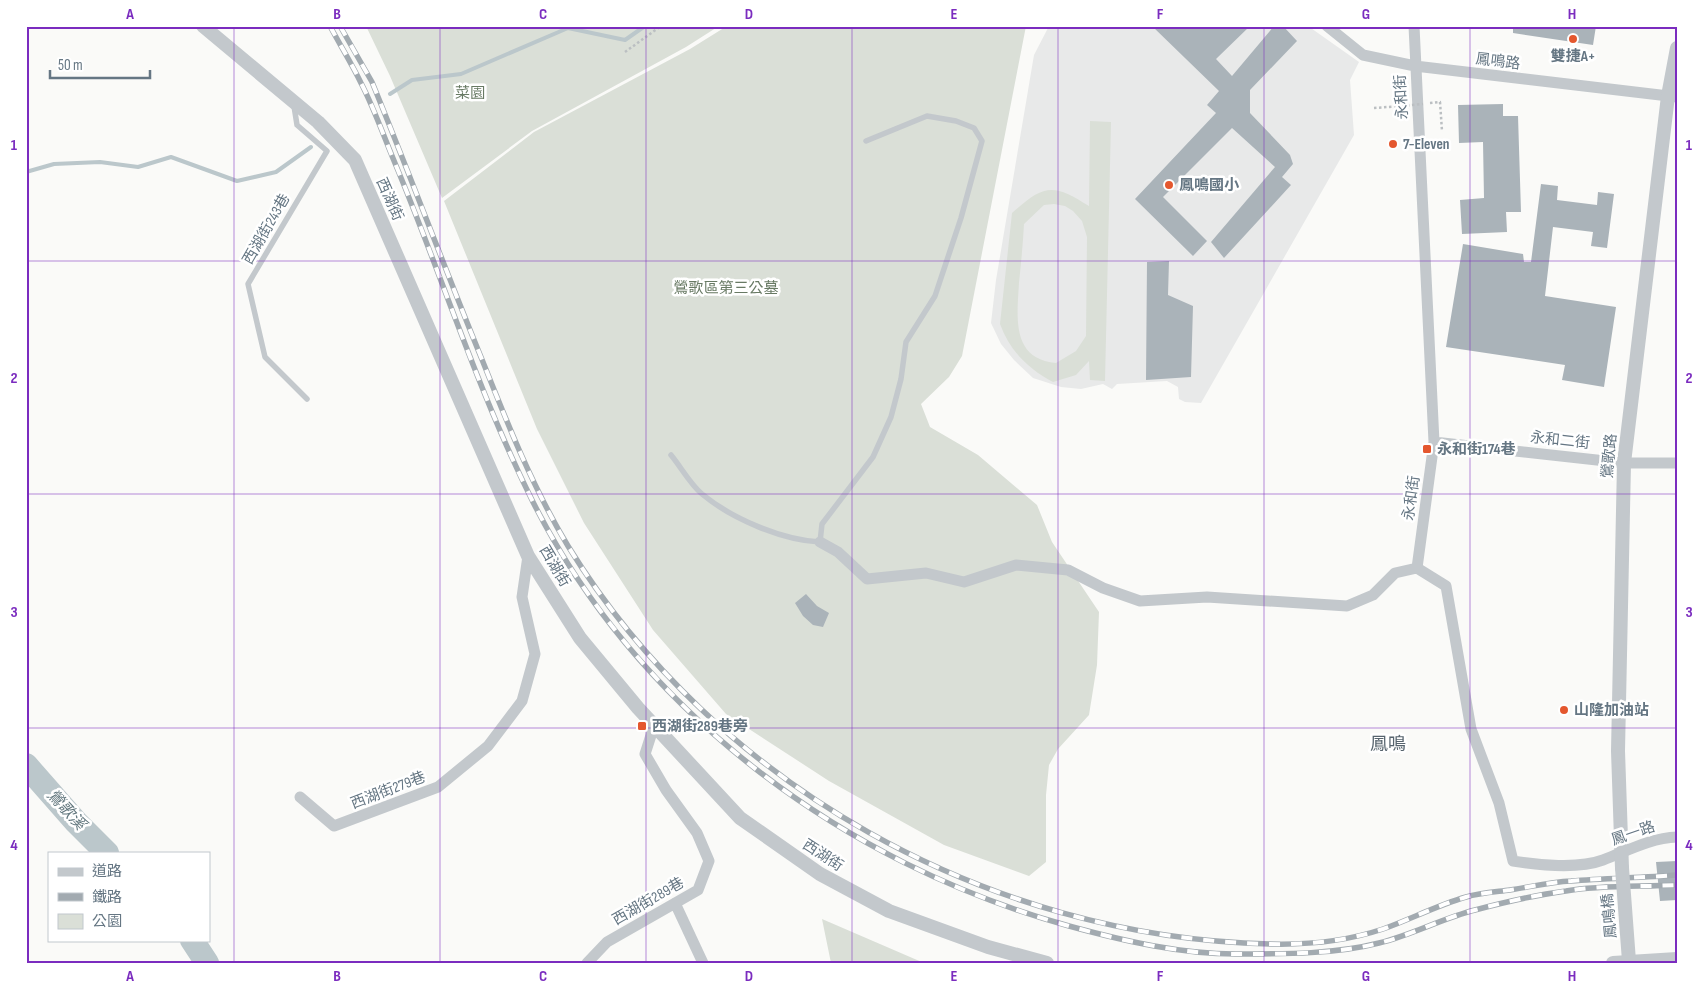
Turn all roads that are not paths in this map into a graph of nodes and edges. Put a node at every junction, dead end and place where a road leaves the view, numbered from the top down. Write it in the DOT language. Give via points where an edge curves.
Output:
graph roads {
  1 [pos="203,26"];
  2 [pos="1327,26"];
  3 [pos="1414,26"];
  4 [pos="1677,48"];
  5 [pos="1415,66"];
  6 [pos="1672,97"];
  7 [pos="294,102"];
  8 [pos="866,141"];
  9 [pos="306,399"];
  10 [pos="1434,442"];
  11 [pos="671,455"];
  12 [pos="1624,463"];
  13 [pos="1677,463"];
  14 [pos="820,542"];
  15 [pos="528,556"];
  16 [pos="1417,568"];
  17 [pos="654,726"];
  18 [pos="300,797"];
  19 [pos="1677,836"];
  20 [pos="1621,852"];
  21 [pos="1622,868"];
  22 [pos="675,904"];
  23 [pos="1677,959"];
  24 [pos="1629,962"];
  25 [pos="587,963"];
  26 [pos="703,963"];
  27 [pos="1047,963"];
  28 [pos="1613,963"];
  1 -- 7 [label="street, 西湖街"];
  2 -- 5 [label="street, 鳳鳴路" via="1363,55"];
  3 -- 5 [label="street, 永和街"];
  4 -- 6 [label="street, 鶯歌路"];
  5 -- 6 [label="street, 鳳鳴路"];
  5 -- 10 [label="street, 永和街"];
  6 -- 12 [label="street, 鶯歌路"];
  7 -- 9 [label="lane, 西湖街243巷" via="297,125 327,151 248,284 265,357"];
  7 -- 15 [label="street, 西湖街" via="354,160"];
  8 -- 14 [label="lane" via="927,116 974,128 982,140 935,296 906,342 891,417 873,457 822,524"];
  10 -- 12 [label="street, 永和二街"];
  10 -- 16 [label="street, 永和街"];
  11 -- 14 [label="lane" via="701,494 730,512 779,535"];
  12 -- 13 [label="street, 永和二街"];
  12 -- 20 [label="street, 鶯歌路" via="1618,752"];
  14 -- 16 [label="street" via="838,552 867,579 926,572 964,582 1016,564 1068,570 1103,588 1140,601 1208,597 1347,606 1373,595 1395,572"];
  15 -- 17 [label="street, 西湖街" via="580,638"];
  15 -- 18 [label="street, 西湖街279巷" via="522,598 535,654 522,701 488,746 438,787 334,826"];
  16 -- 20 [label="street, 鳳一路" via="1446,586 1472,729 1499,803 1513,861 1548,867 1601,861"];
  17 -- 22 [label="street, 西湖街289巷" via="645,754 697,833 709,861 698,890"];
  17 -- 27 [label="street, 西湖街" via="740,818 820,874 890,911 988,947"];
  19 -- 20 [label="street, 鳳一路" via="1662,837"];
  20 -- 21 [label="street, 鶯歌路"];
  21 -- 24 [label="street, 鳳鳴橋, bridge"];
  22 -- 25 [label="street, 西湖街289巷" via="607,942"];
  22 -- 26 [label="street"];
  23 -- 24 [label="street"];
  24 -- 28 [label="street"];
}
